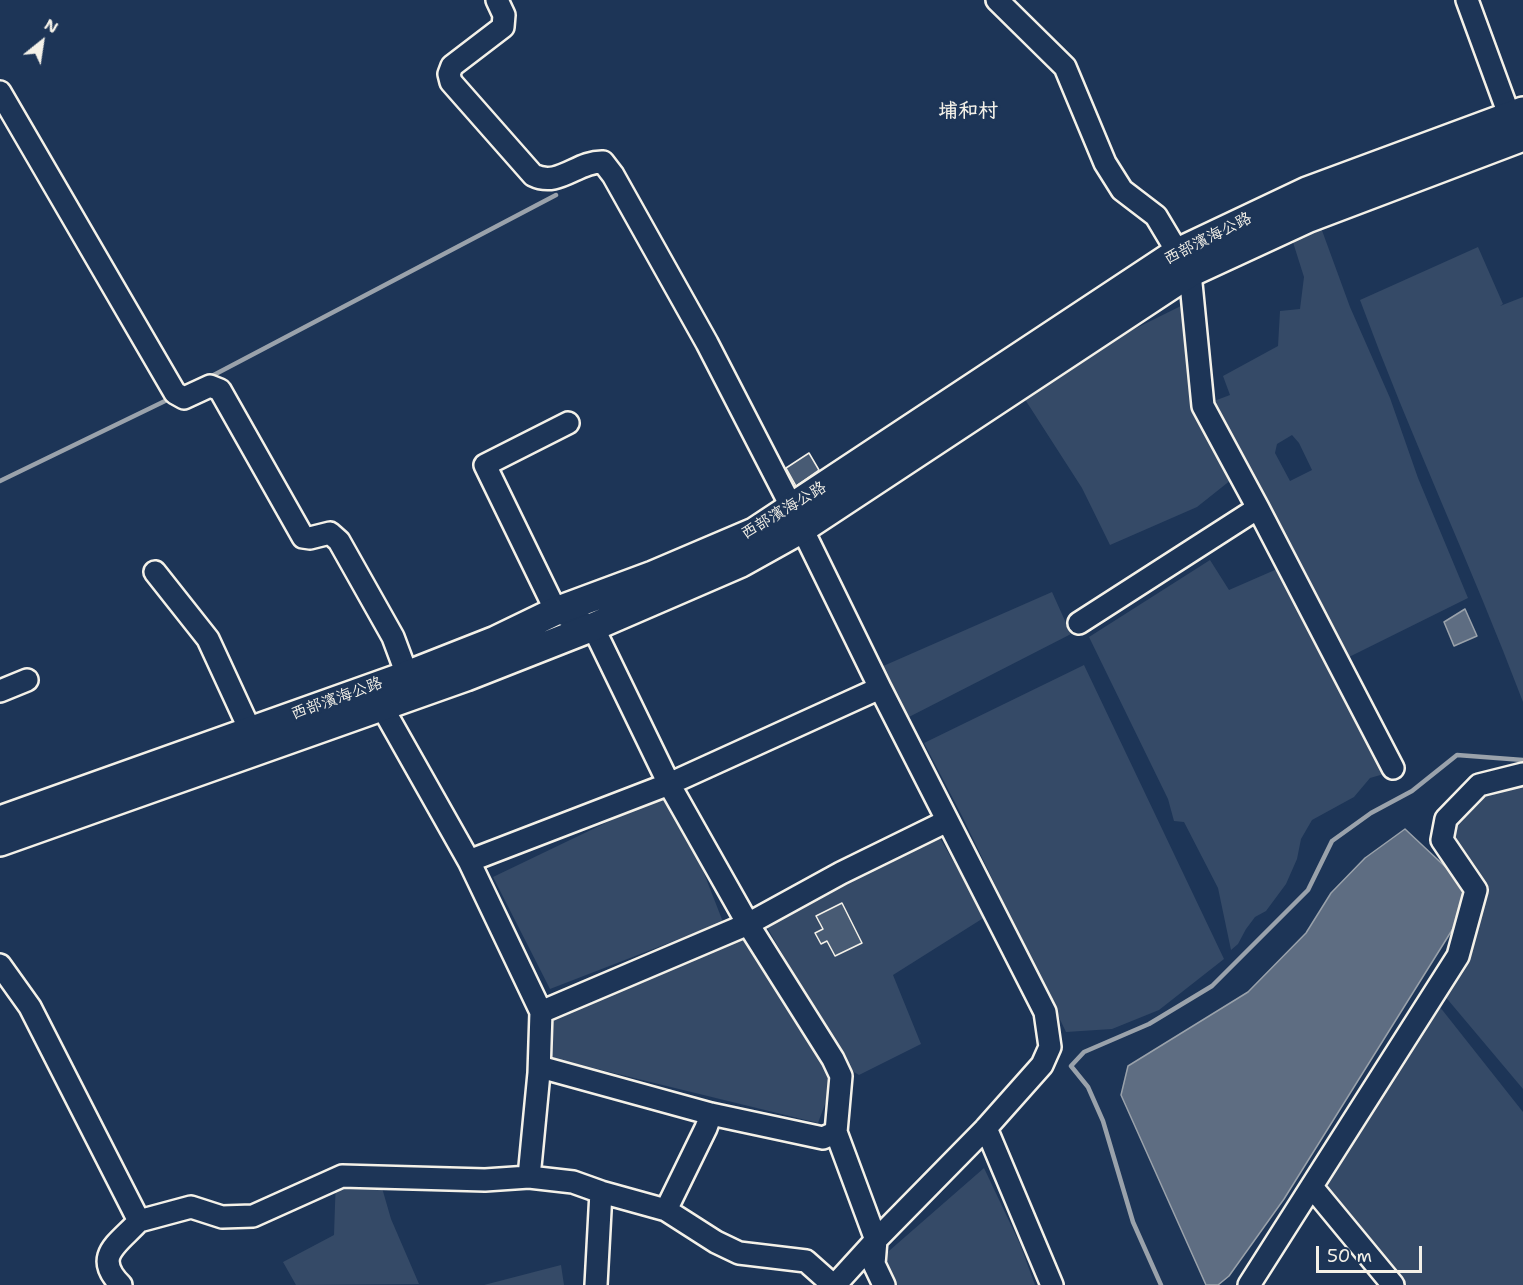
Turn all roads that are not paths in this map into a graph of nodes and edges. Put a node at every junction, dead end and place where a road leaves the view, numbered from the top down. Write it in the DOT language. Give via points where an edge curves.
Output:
graph roads {
  1 [pos="497,0"];
  2 [pos="997,0"];
  3 [pos="1467,0"];
  4 [pos="0,92"];
  5 [pos="1519,131"];
  6 [pos="1183,263"];
  7 [pos="568,423"];
  8 [pos="1258,508"];
  9 [pos="797,519"];
  10 [pos="155,572"];
  11 [pos="556,611"];
  12 [pos="1079,623"];
  13 [pos="593,627"];
  14 [pos="27,680"];
  15 [pos="411,684"];
  16 [pos="880,688"];
  17 [pos="0,691"];
  18 [pos="381,705"];
  19 [pos="254,740"];
  20 [pos="1393,768"];
  21 [pos="1523,774"];
  22 [pos="669,784"];
  23 [pos="0,820"];
  24 [pos="947,821"];
  25 [pos="0,842"];
  26 [pos="470,861"];
  27 [pos="748,924"];
  28 [pos="0,965"];
  29 [pos="541,1012"];
  30 [pos="540,1067"];
  31 [pos="711,1114"];
  32 [pos="986,1128"];
  33 [pos="836,1132"];
  34 [pos="529,1177"];
  35 [pos="1312,1187"];
  36 [pos="601,1192"];
  37 [pos="666,1210"];
  38 [pos="139,1221"];
  39 [pos="876,1240"];
  40 [pos="121,1285"];
  41 [pos="597,1285"];
  42 [pos="834,1285"];
  43 [pos="884,1285"];
  44 [pos="1052,1285"];
  45 [pos="1249,1285"];
  46 [pos="1393,1285"];
  1 -- 9 [label="street" via="504,15 503,27 452,66 448,74 451,82 533,175 551,180 592,162 603,162 708,343"];
  2 -- 6 [label="street" via="1065,67 1105,163 1122,190 1156,216"];
  3 -- 5 [label="street"];
  4 -- 15 [label="street" via="175,393 184,398 210,386 220,390 303,537 330,533 339,541 393,637"];
  5 -- 6 [label="main road, 西部濱海公路" via="1307,191"];
  6 -- 8 [label="street" via="1203,406"];
  6 -- 9 [label="main road, 西部濱海公路"];
  7 -- 11 [label="street" via="485,465"];
  8 -- 12 [label="street"];
  8 -- 20 [label="street"];
  9 -- 11 [label="main road, 西部濱海公路" via="754,532"];
  9 -- 13 [label="main road, 西部濱海公路" via="741,563"];
  9 -- 16 [label="street"];
  10 -- 19 [label="street" via="208,639"];
  11 -- 13 [label="street"];
  11 -- 15 [label="main road, 西部濱海公路"];
  13 -- 15 [label="main road, 西部濱海公路" via="466,676"];
  13 -- 22 [label="street"];
  14 -- 17 [label="street"];
  15 -- 18 [label="main road, 西部濱海公路"];
  15 -- 19 [label="main road, 西部濱海公路"];
  16 -- 22 [label="street"];
  16 -- 24 [label="street"];
  18 -- 19 [label="main road, 西部濱海公路"];
  18 -- 26 [label="street"];
  19 -- 23 [label="main road, 西部濱海公路"];
  19 -- 25 [label="main road, 西部濱海公路"];
  21 -- 35 [label="street" via="1479,785 1446,819 1442,840 1476,890 1458,956"];
  22 -- 26 [label="street"];
  22 -- 27 [label="street"];
  24 -- 27 [label="street"];
  24 -- 32 [label="street" via="1045,1012 1050,1033 1050,1047 1042,1065"];
  26 -- 29 [label="street"];
  27 -- 29 [label="street"];
  27 -- 33 [label="street" via="841,1076"];
  28 -- 38 [label="street" via="30,1007"];
  29 -- 30 [label="street"];
  30 -- 31 [label="street"];
  30 -- 34 [label="street"];
  31 -- 33 [label="street" via="824,1138"];
  31 -- 37 [label="street"];
  32 -- 39 [label="street"];
  32 -- 44 [label="street"];
  33 -- 39 [label="street"];
  34 -- 36 [label="street" via="573,1182"];
  34 -- 38 [label="street" via="485,1180 342,1176 253,1216 222,1217 191,1207"];
  35 -- 45 [label="street"];
  35 -- 46 [label="street"];
  36 -- 37 [label="street"];
  36 -- 41 [label="street"];
  37 -- 42 [label="street" via="739,1253 806,1261"];
  38 -- 40 [label="street" via="108,1254 107,1267"];
  39 -- 42 [label="street"];
  39 -- 43 [label="street" via="874,1264"];
}
